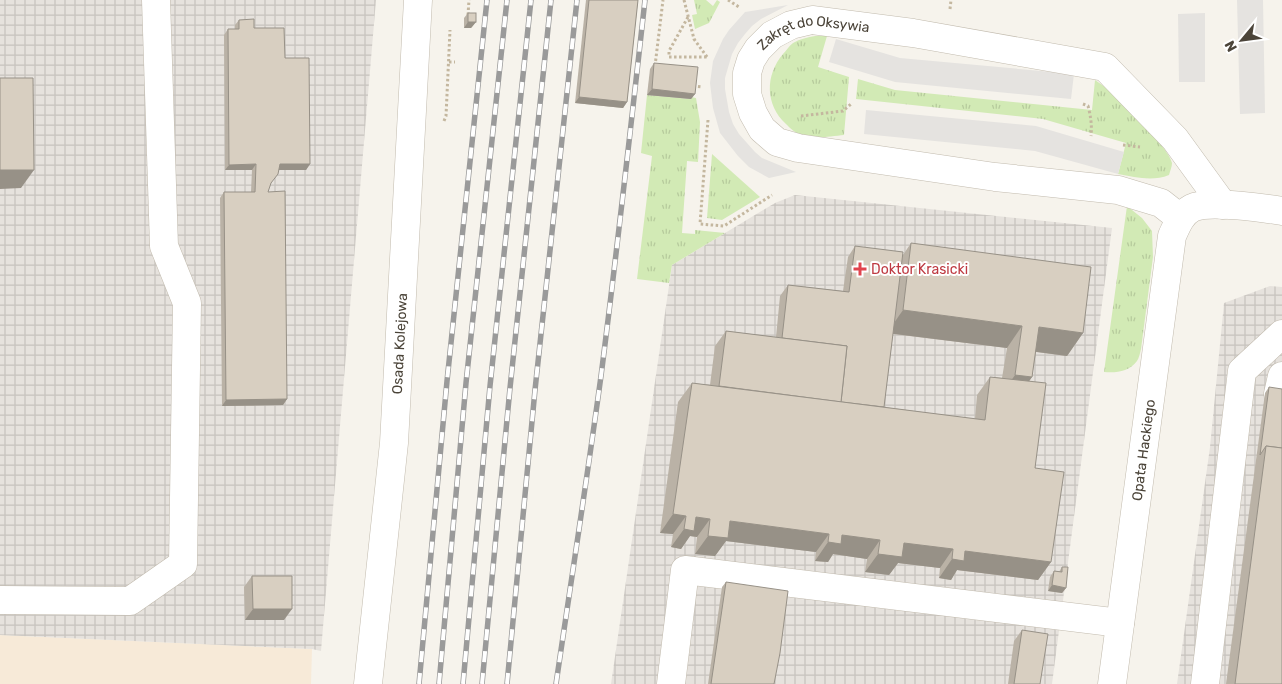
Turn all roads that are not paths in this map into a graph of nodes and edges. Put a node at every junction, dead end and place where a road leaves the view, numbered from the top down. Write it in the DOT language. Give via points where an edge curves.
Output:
graph roads {
  1 [pos="156,0"];
  2 [pos="418,0"];
  3 [pos="1223,205"];
  4 [pos="1282,211"];
  5 [pos="1180,218"];
  6 [pos="1282,334"];
  7 [pos="0,600"];
  8 [pos="1120,623"];
  9 [pos="368,684"];
  10 [pos="671,684"];
  11 [pos="1112,684"];
  12 [pos="1205,684"];
  1 -- 7 [label="street" via="164,246 187,303 183,564 130,601"];
  2 -- 9 [label="street, Osada Kolejowa" via="394,443"];
  3 -- 4 [label="street"];
  3 -- 5 [label="street" via="1207,204 1193,208"];
  3 -- 5 [label="street, Zakręt do Oksywia" via="1175,139 1105,67 913,33 812,20 791,25 772,35 751,60 747,94 753,113 762,129 777,142 798,148 995,177 1118,190 1161,203"];
  5 -- 8 [label="street, Opata Hackiego" via="1172,236"];
  6 -- 12 [label="street" via="1242,371"];
  8 -- 10 [label="street" via="685,570"];
  8 -- 11 [label="street, Opata Hackiego"];
}
